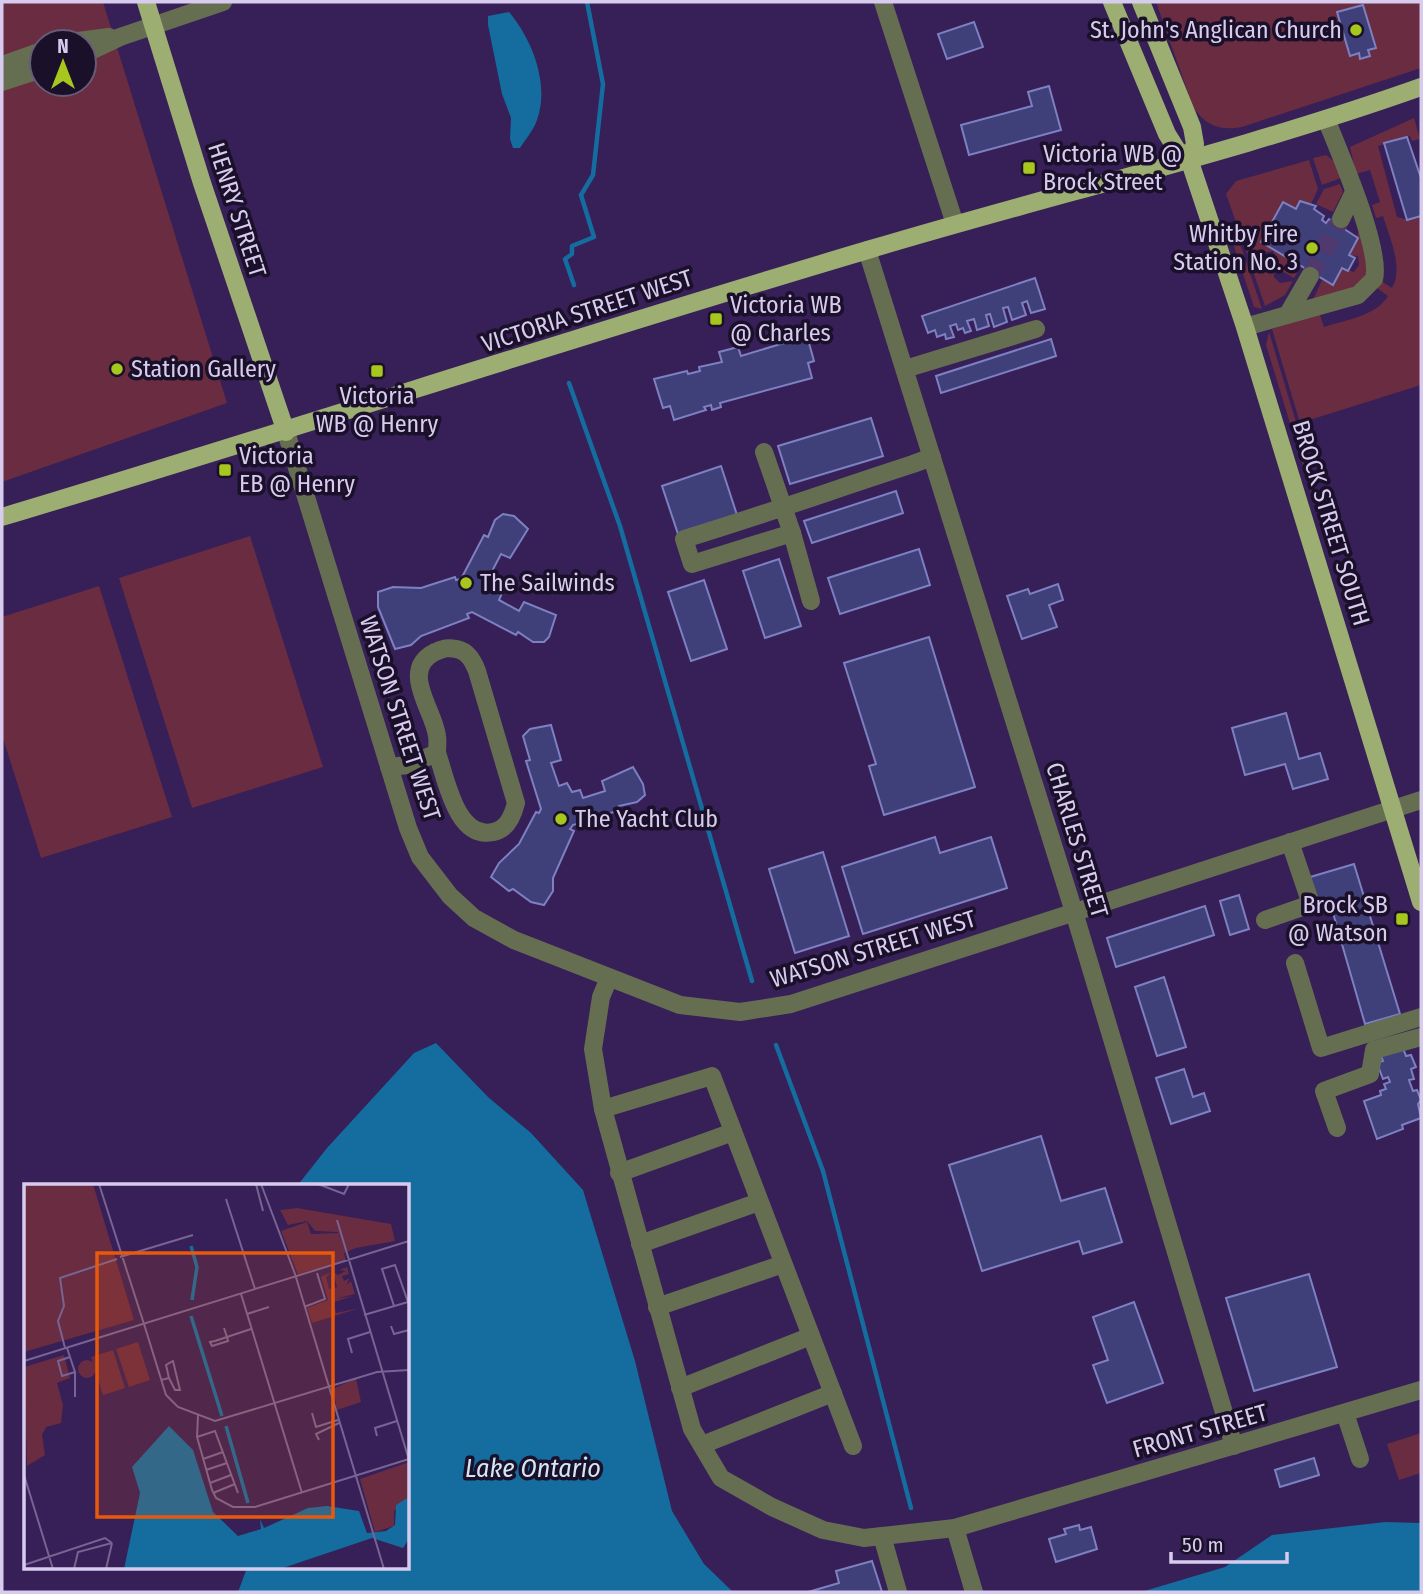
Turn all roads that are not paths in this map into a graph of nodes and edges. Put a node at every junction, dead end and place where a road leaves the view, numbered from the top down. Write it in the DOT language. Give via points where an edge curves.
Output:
graph roads {
  1 [pos="146,2"];
  2 [pos="223,2"];
  3 [pos="883,2"];
  4 [pos="1112,2"];
  5 [pos="1141,2"];
  6 [pos="152,25"];
  7 [pos="120,37"];
  8 [pos="98,39"];
  9 [pos="98,47"];
  10 [pos="28,56"];
  11 [pos="2,65"];
  12 [pos="28,74"];
  13 [pos="2,82"];
  14 [pos="1421,88"];
  15 [pos="1326,120"];
  16 [pos="1189,159"];
  17 [pos="1354,192"];
  18 [pos="1341,219"];
  19 [pos="955,224"];
  20 [pos="867,250"];
  21 [pos="1310,276"];
  22 [pos="1288,314"];
  23 [pos="1245,327"];
  24 [pos="1035,329"];
  25 [pos="905,369"];
  26 [pos="286,432"];
  27 [pos="764,452"];
  28 [pos="932,457"];
  29 [pos="784,507"];
  30 [pos="2,517"];
  31 [pos="792,533"];
  32 [pos="811,601"];
  33 [pos="437,753"];
  34 [pos="389,767"];
  35 [pos="1421,800"];
  36 [pos="1393,809"];
  37 [pos="1290,842"];
  38 [pos="1421,902"];
  39 [pos="1074,912"];
  40 [pos="1265,920"];
  41 [pos="1295,963"];
  42 [pos="609,978"];
  43 [pos="1421,1017"];
  44 [pos="1421,1037"];
  45 [pos="603,1109"];
  46 [pos="1337,1128"];
  47 [pos="733,1132"];
  48 [pos="620,1173"];
  49 [pos="760,1202"];
  50 [pos="640,1244"];
  51 [pos="783,1264"];
  52 [pos="657,1307"];
  53 [pos="811,1336"];
  54 [pos="680,1388"];
  55 [pos="1421,1390"];
  56 [pos="833,1393"];
  57 [pos="1345,1413"];
  58 [pos="702,1445"];
  59 [pos="853,1446"];
  60 [pos="1234,1446"];
  61 [pos="1360,1459"];
  62 [pos="955,1528"];
  63 [pos="882,1536"];
  64 [pos="898,1592"];
  65 [pos="974,1592"];
  1 -- 6 [label="main road, HENRY STREET"];
  2 -- 6 [label="street"];
  3 -- 19 [label="street"];
  4 -- 16 [label="main road, BROCK STREET SOUTH" via="1167,134"];
  5 -- 16 [label="main road, BROCK STREET SOUTH" via="1192,127 1195,145"];
  6 -- 7 [label="street"];
  6 -- 26 [label="main road, HENRY STREET"];
  7 -- 8 [label="street"];
  7 -- 9 [label="street"];
  10 -- 11 [label="street"];
  12 -- 13 [label="street"];
  14 -- 15 [label="main road, VICTORIA STREET WEST"];
  15 -- 16 [label="main road, VICTORIA STREET WEST"];
  15 -- 17 [label="street"];
  16 -- 19 [label="main road, VICTORIA STREET WEST"];
  16 -- 23 [label="main road, BROCK STREET SOUTH"];
  17 -- 18 [label="street"];
  17 -- 22 [label="street" via="1376,263 1371,284 1358,295"];
  19 -- 20 [label="main road, VICTORIA STREET WEST"];
  20 -- 25 [label="street, CHARLES STREET"];
  20 -- 26 [label="main road, VICTORIA STREET WEST"];
  21 -- 22 [label="street"];
  22 -- 23 [label="street"];
  23 -- 36 [label="main road, BROCK STREET SOUTH"];
  24 -- 25 [label="street"];
  25 -- 28 [label="street, CHARLES STREET"];
  26 -- 30 [label="main road, VICTORIA STREET WEST"];
  26 -- 34 [label="street, WATSON STREET WEST"];
  27 -- 29 [label="street"];
  28 -- 29 [label="street"];
  28 -- 39 [label="street, CHARLES STREET"];
  29 -- 31 [label="street"];
  29 -- 31 [label="street" via="684,539 692,564"];
  31 -- 32 [label="street"];
  33 -- 33 [label="street" via="437,736 419,674 430,655 445,648 459,649 471,657 477,671 516,803 503,828 483,833 469,828"];
  33 -- 34 [label="street"];
  34 -- 42 [label="street, WATSON STREET WEST" via="420,857 450,896 491,929"];
  35 -- 36 [label="street, WATSON STREET WEST"];
  36 -- 37 [label="street, WATSON STREET WEST"];
  36 -- 38 [label="main road, BROCK STREET SOUTH"];
  37 -- 39 [label="street, WATSON STREET WEST"];
  37 -- 40 [label="street" via="1311,904"];
  39 -- 42 [label="street, WATSON STREET WEST" via="791,1004 740,1012 680,1005"];
  39 -- 60 [label="street, CHARLES STREET"];
  41 -- 43 [label="street" via="1321,1048"];
  42 -- 45 [label="street, FRONT STREET" via="593,1049"];
  44 -- 46 [label="street" via="1374,1050 1370,1074 1324,1091"];
  45 -- 47 [label="street" via="712,1076"];
  45 -- 48 [label="street, FRONT STREET"];
  47 -- 48 [label="street"];
  47 -- 49 [label="street"];
  48 -- 50 [label="street, FRONT STREET"];
  49 -- 50 [label="street"];
  49 -- 51 [label="street"];
  50 -- 52 [label="street, FRONT STREET"];
  51 -- 52 [label="street"];
  51 -- 53 [label="street"];
  52 -- 54 [label="street, FRONT STREET"];
  53 -- 54 [label="street"];
  53 -- 56 [label="street"];
  54 -- 58 [label="street, FRONT STREET" via="692,1429"];
  55 -- 57 [label="street, FRONT STREET"];
  56 -- 58 [label="street"];
  56 -- 59 [label="street"];
  57 -- 60 [label="street, FRONT STREET"];
  57 -- 61 [label="street"];
  58 -- 63 [label="street, FRONT STREET" via="721,1478 772,1507 823,1530 864,1538"];
  60 -- 62 [label="street, FRONT STREET"];
  62 -- 63 [label="street, FRONT STREET"];
  62 -- 65 [label="street"];
  63 -- 64 [label="street"];
}
